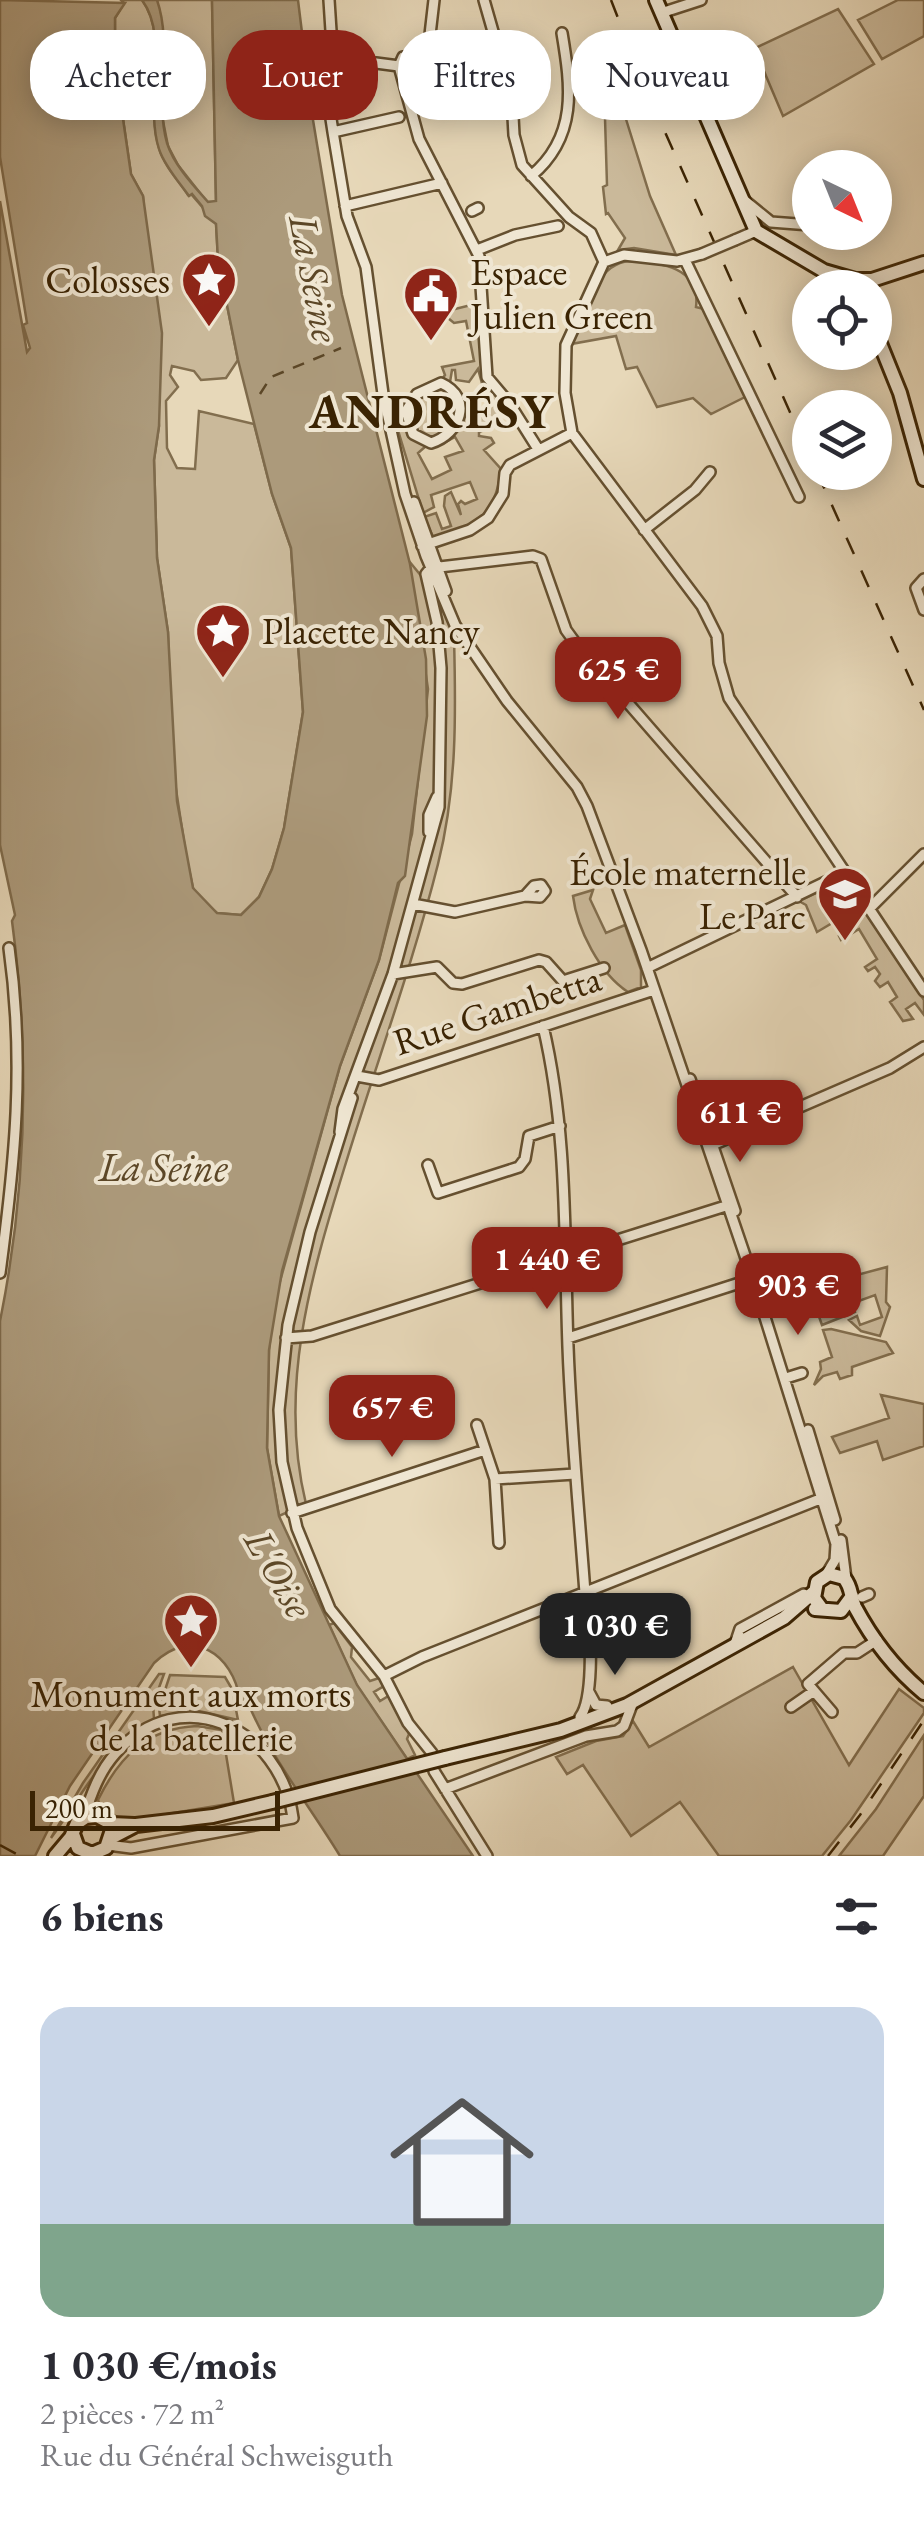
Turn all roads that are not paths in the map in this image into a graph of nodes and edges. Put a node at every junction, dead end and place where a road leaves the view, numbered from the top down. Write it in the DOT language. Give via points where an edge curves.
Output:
graph roads {
  1 [pos="328,0"];
  2 [pos="434,0"];
  3 [pos="484,0"];
  4 [pos="701,0"];
  5 [pos="659,6"];
  6 [pos="331,30"];
  7 [pos="430,30"];
  8 [pos="562,33"];
  9 [pos="398,116"];
  10 [pos="330,120"];
  11 [pos="414,120"];
  12 [pos="332,132"];
  13 [pos="531,176"];
  14 [pos="442,183"];
  15 [pos="742,198"];
  16 [pos="345,206"];
  17 [pos="566,224"];
  18 [pos="792,225"];
  19 [pos="756,230"];
  20 [pos="477,250"];
  21 [pos="685,260"];
  22 [pos="604,262"];
  23 [pos="924,263"];
  24 [pos="822,270"];
  25 [pos="892,273"];
  26 [pos="891,370"];
  27 [pos="407,424"];
  28 [pos="572,434"];
  29 [pos="917,435"];
  30 [pos="538,449"];
  31 [pos="710,472"];
  32 [pos="924,478"];
  33 [pos="798,497"];
  34 [pos="644,530"];
  35 [pos="426,545"];
  36 [pos="431,572"];
  37 [pos="924,580"];
  38 [pos="435,590"];
  39 [pos="924,610"];
  40 [pos="461,633"];
  41 [pos="924,854"];
  42 [pos="844,872"];
  43 [pos="525,896"];
  44 [pos="796,896"];
  45 [pos="413,904"];
  46 [pos="869,909"];
  47 [pos="10,948"];
  48 [pos="604,968"];
  49 [pos="648,968"];
  50 [pos="393,974"];
  51 [pos="654,990"];
  52 [pos="924,991"];
  53 [pos="543,1026"];
  54 [pos="924,1047"];
  55 [pos="357,1076"];
  56 [pos="560,1126"];
  57 [pos="710,1146"];
  58 [pos="428,1165"];
  59 [pos="730,1205"];
  60 [pos="565,1256"];
  61 [pos="0,1273"];
  62 [pos="755,1278"];
  63 [pos="286,1338"];
  64 [pos="568,1338"];
  65 [pos="477,1425"];
  66 [pos="485,1450"];
  67 [pos="575,1474"];
  68 [pos="495,1480"];
  69 [pos="824,1497"];
  70 [pos="292,1513"];
  71 [pos="853,1538"];
  72 [pos="499,1543"];
  73 [pos="842,1544"];
  74 [pos="826,1575"];
  75 [pos="846,1580"];
  76 [pos="814,1590"];
  77 [pos="586,1592"];
  78 [pos="861,1596"];
  79 [pos="822,1609"];
  80 [pos="840,1610"];
  81 [pos="784,1618"];
  82 [pos="874,1636"];
  83 [pos="735,1644"];
  84 [pos="686,1670"];
  85 [pos="384,1676"];
  86 [pos="588,1690"];
  87 [pos="814,1691"];
  88 [pos="924,1693"];
  89 [pos="634,1701"];
  90 [pos="792,1707"];
  91 [pos="609,1709"];
  92 [pos="832,1712"];
  93 [pos="580,1717"];
  94 [pos="624,1719"];
  95 [pos="522,1738"];
  96 [pos="435,1764"];
  97 [pos="446,1790"];
  98 [pos="84,1817"];
  99 [pos="107,1822"];
  100 [pos="136,1825"];
  101 [pos="73,1834"];
  102 [pos="110,1841"];
  103 [pos="79,1849"];
  104 [pos="55,1856"];
  105 [pos="65,1856"];
  106 [pos="487,1856"];
  1 -- 6 [label="street"];
  2 -- 7 [label="street"];
  3 -- 13 [label="street" via="512,98 519,158"];
  4 -- 5 [label="street"];
  5 -- 15 [label="main road"];
  8 -- 13 [label="street" via="569,116"];
  9 -- 12 [label="street"];
  10 -- 12 [label="street"];
  11 -- 14 [label="street"];
  12 -- 16 [label="street"];
  13 -- 17 [label="street"];
  14 -- 16 [label="street"];
  14 -- 20 [label="street" via="469,212"];
  15 -- 18 [label="street" via="771,222"];
  15 -- 19 [label="main road"];
  16 -- 35 [label="street" via="368,276 394,442"];
  17 -- 20 [label="street"];
  17 -- 22 [label="street" via="591,232"];
  19 -- 21 [label="street, bridge"];
  19 -- 24 [label="main road"];
  20 -- 30 [label="street" via="488,377"];
  21 -- 22 [label="street" via="624,255"];
  21 -- 33 [label="street"];
  22 -- 28 [label="street" via="566,345"];
  23 -- 25 [label="main road"];
  26 -- 29 [label="main road"];
  27 -- 27 [label="street" via="418,438 442,440 460,419 456,394 441,383 424,390 408,405"];
  28 -- 30 [label="street"];
  28 -- 34 [label="street"];
  29 -- 32 [label="main road"];
  30 -- 35 [label="street" via="508,468 503,494 483,522"];
  31 -- 34 [label="street"];
  34 -- 42 [label="street" via="708,618 729,698"];
  35 -- 36 [label="street"];
  36 -- 38 [label="street"];
  36 -- 40 [label="street"];
  36 -- 44 [label="street" via="533,556 543,562 574,641"];
  37 -- 39 [label="street" via="916,588"];
  38 -- 40 [label="street"];
  38 -- 45 [label="street" via="442,702 437,817"];
  40 -- 49 [label="street" via="577,787"];
  41 -- 46 [label="street"];
  42 -- 44 [label="street"];
  42 -- 46 [label="street"];
  43 -- 45 [label="street" via="455,912"];
  44 -- 49 [label="street"];
  45 -- 50 [label="street"];
  46 -- 52 [label="street"];
  47 -- 61 [label="street" via="18,1132"];
  48 -- 50 [label="street" via="563,981 536,960 462,984 437,967"];
  49 -- 51 [label="street"];
  50 -- 55 [label="street"];
  51 -- 53 [label="street, Rue Gambetta"];
  51 -- 57 [label="street"];
  53 -- 55 [label="street, Rue Gambetta" via="378,1080"];
  53 -- 56 [label="street"];
  54 -- 57 [label="street"];
  55 -- 63 [label="street"];
  56 -- 58 [label="street" via="528,1136 518,1168 438,1193"];
  56 -- 60 [label="street"];
  57 -- 59 [label="street"];
  59 -- 60 [label="street"];
  59 -- 62 [label="street"];
  60 -- 63 [label="street" via="312,1336"];
  60 -- 64 [label="street"];
  62 -- 64 [label="street"];
  62 -- 69 [label="street" via="793,1376"];
  63 -- 70 [label="street" via="280,1444"];
  64 -- 67 [label="street"];
  65 -- 66 [label="street"];
  66 -- 68 [label="street"];
  66 -- 70 [label="street"];
  67 -- 68 [label="street"];
  67 -- 77 [label="street"];
  68 -- 72 [label="street"];
  69 -- 73 [label="street"];
  69 -- 74 [label="street" via="836,1549"];
  69 -- 77 [label="street"];
  70 -- 85 [label="street" via="330,1609"];
  71 -- 73 [label="street"];
  73 -- 75 [label="street"];
  74 -- 75 [label="main road"];
  74 -- 76 [label="main road"];
  75 -- 78 [label="main road"];
  76 -- 79 [label="main road"];
  76 -- 81 [label="main road"];
  76 -- 83 [label="street" via="740,1629"];
  77 -- 85 [label="street"];
  77 -- 86 [label="street"];
  78 -- 80 [label="main road"];
  78 -- 82 [label="main road"];
  79 -- 80 [label="main road"];
  79 -- 81 [label="main road"];
  80 -- 82 [label="main road"];
  81 -- 83 [label="main road"];
  82 -- 87 [label="street" via="808,1684"];
  82 -- 88 [label="main road"];
  83 -- 84 [label="main road"];
  84 -- 89 [label="main road"];
  84 -- 91 [label="main road"];
  85 -- 96 [label="street"];
  86 -- 91 [label="street" via="594,1704"];
  86 -- 93 [label="street"];
  87 -- 90 [label="street"];
  87 -- 92 [label="street"];
  89 -- 91 [label="main road"];
  89 -- 94 [label="street"];
  91 -- 93 [label="main road"];
  91 -- 94 [label="street"];
  91 -- 95 [label="main road"];
  93 -- 95 [label="main road"];
  94 -- 97 [label="street" via="617,1731 586,1736"];
  95 -- 96 [label="main road"];
  96 -- 97 [label="street"];
  96 -- 100 [label="main road, bridge" via="213,1816"];
  97 -- 106 [label="street"];
  98 -- 99 [label="main road"];
  98 -- 101 [label="main road"];
  98 -- 102 [label="street" via="104,1770 129,1741 158,1723 194,1717 228,1725 258,1743 287,1790 293,1818 131,1848"];
  99 -- 100 [label="main road"];
  99 -- 102 [label="main road"];
  100 -- 102 [label="main road"];
  101 -- 103 [label="main road"];
  101 -- 104 [label="main road"];
  102 -- 103 [label="main road" via="96,1854"];
  103 -- 105 [label="main road"];
}
